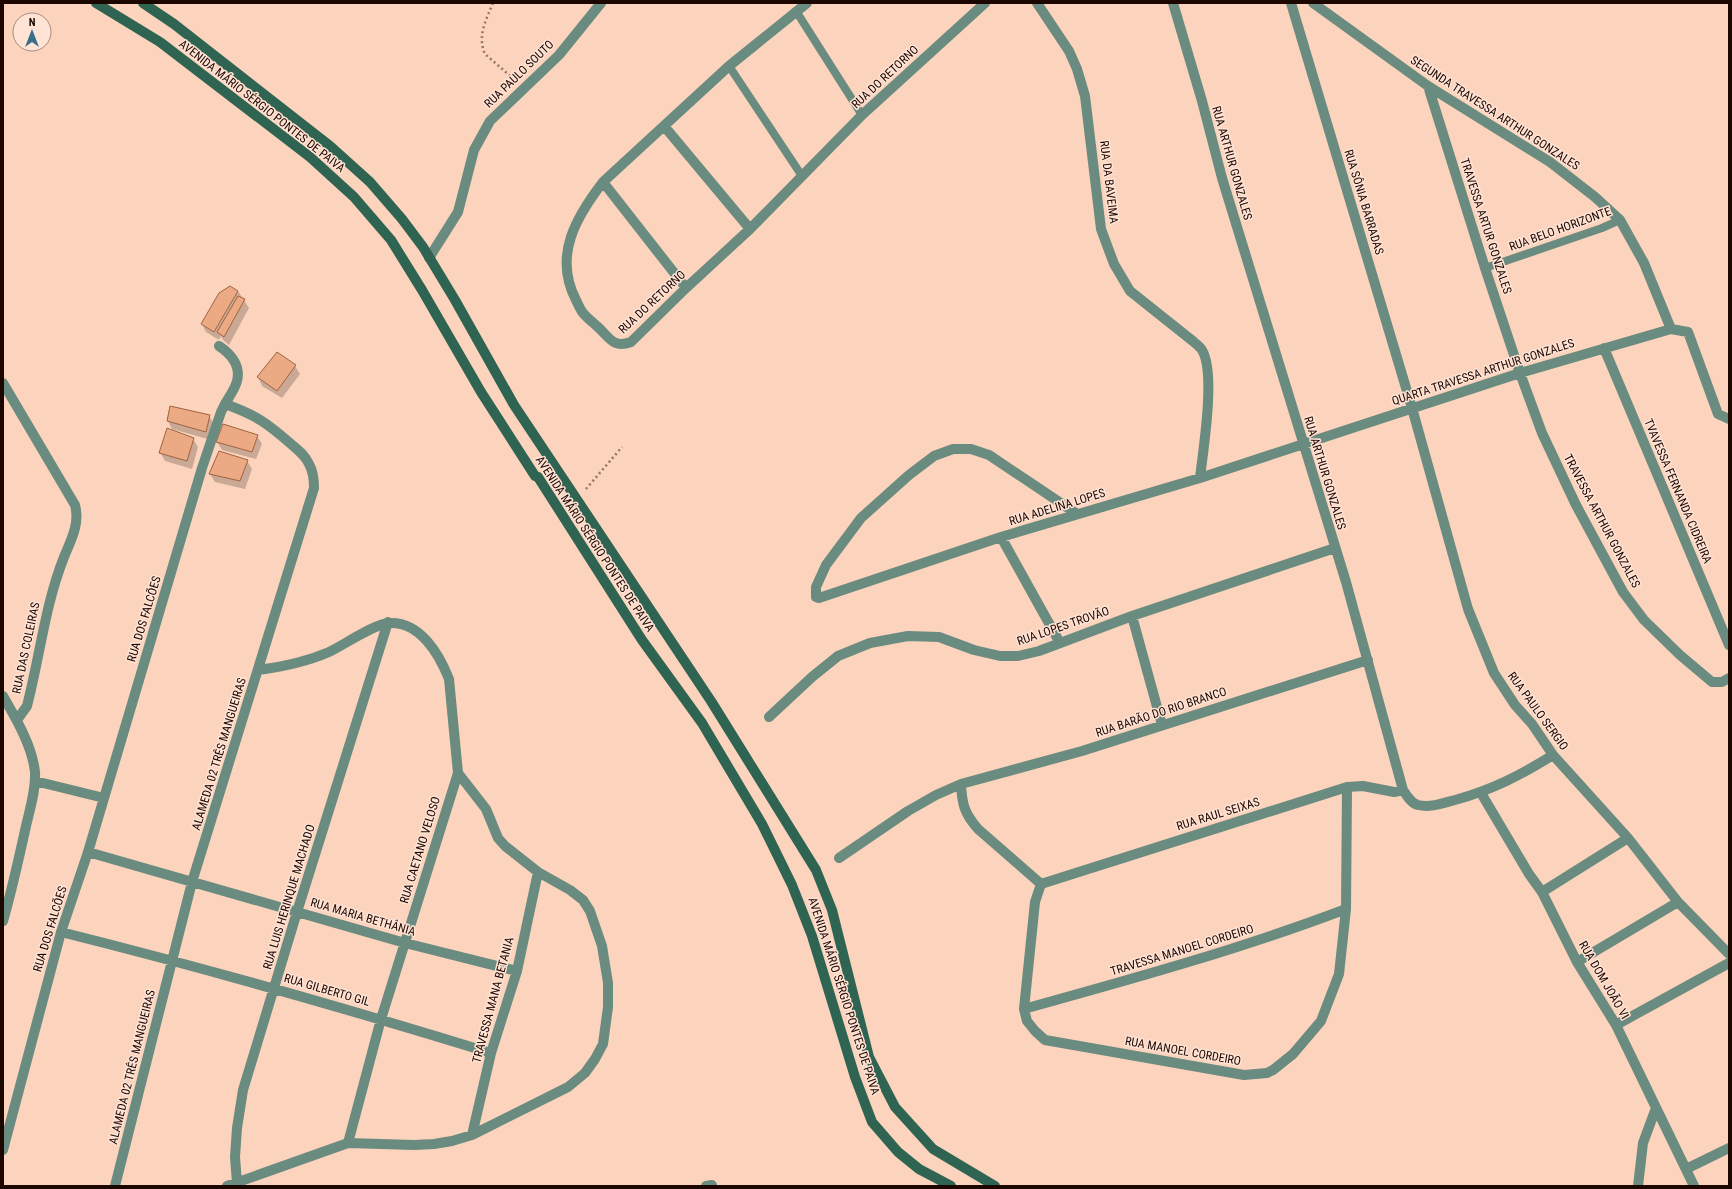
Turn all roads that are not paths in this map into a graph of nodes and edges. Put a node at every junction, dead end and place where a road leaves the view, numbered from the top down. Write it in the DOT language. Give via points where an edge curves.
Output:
graph roads {
  1 [pos="96,3"];
  2 [pos="143,3"];
  3 [pos="601,3"];
  4 [pos="807,3"];
  5 [pos="985,3"];
  6 [pos="1037,3"];
  7 [pos="1173,3"];
  8 [pos="1291,3"];
  9 [pos="1313,3"];
  10 [pos="796,11"];
  11 [pos="729,66"];
  12 [pos="1428,86"];
  13 [pos="862,115"];
  14 [pos="664,126"];
  15 [pos="802,176"];
  16 [pos="602,182"];
  17 [pos="1620,220"];
  18 [pos="750,229"];
  19 [pos="429,258"];
  20 [pos="1485,268"];
  21 [pos="686,288"];
  22 [pos="1671,329"];
  23 [pos="219,346"];
  24 [pos="1604,348"];
  25 [pos="1520,373"];
  26 [pos="3,382"];
  27 [pos="225,404"];
  28 [pos="1412,408"];
  29 [pos="1729,419"];
  30 [pos="1303,443"];
  31 [pos="1200,478"];
  32 [pos="1077,514"];
  33 [pos="1001,537"];
  34 [pos="1335,548"];
  35 [pos="1132,616"];
  36 [pos="388,622"];
  37 [pos="1060,643"];
  38 [pos="1729,645"];
  39 [pos="1368,660"];
  40 [pos="258,670"];
  41 [pos="1729,679"];
  42 [pos="3,696"];
  43 [pos="769,717"];
  44 [pos="17,720"];
  45 [pos="1162,725"];
  46 [pos="1553,755"];
  47 [pos="458,773"];
  48 [pos="35,781"];
  49 [pos="961,784"];
  50 [pos="1347,787"];
  51 [pos="1403,790"];
  52 [pos="1481,793"];
  53 [pos="104,798"];
  54 [pos="1628,838"];
  55 [pos="88,852"];
  56 [pos="839,858"];
  57 [pos="538,872"];
  58 [pos="192,882"];
  59 [pos="1041,884"];
  60 [pos="1542,892"];
  61 [pos="1678,902"];
  62 [pos="1346,909"];
  63 [pos="297,912"];
  64 [pos="3,921"];
  65 [pos="60,932"];
  66 [pos="405,943"];
  67 [pos="1729,954"];
  68 [pos="172,960"];
  69 [pos="1577,962"];
  70 [pos="1729,963"];
  71 [pos="517,971"];
  72 [pos="274,988"];
  73 [pos="1024,1010"];
  74 [pos="381,1019"];
  75 [pos="1616,1025"];
  76 [pos="491,1053"];
  77 [pos="1656,1108"];
  78 [pos="472,1135"];
  79 [pos="348,1143"];
  80 [pos="1729,1148"];
  81 [pos="3,1150"];
  82 [pos="1686,1169"];
  83 [pos="237,1183"];
  84 [pos="115,1186"];
  85 [pos="227,1186"];
  86 [pos="951,1186"];
  87 [pos="995,1186"];
  88 [pos="1638,1186"];
  89 [pos="1694,1186"];
  1 -- 86 [label="main road, AVENIDA MÁRIO SÉRGIO PONTES DE PAIVA" via="160,42 310,157 354,197 390,240 481,392 642,640 702,723 762,824 792,885 812,936 855,1077 872,1122 898,1152 919,1169"];
  2 -- 19 [label="main road, AVENIDA MÁRIO SÉRGIO PONTES DE PAIVA" via="174,24 330,146 370,182 402,219"];
  3 -- 19 [label="street, RUA PAULO SOUTO" via="559,55 490,120 474,150 458,212"];
  4 -- 10 [label="street, RUA DO RETORNO"];
  5 -- 13 [label="street, RUA DO RETORNO"];
  6 -- 31 [label="street, RUA DA BAVEIMA" via="1068,52 1085,96 1101,229 1114,264 1130,291 1194,342 1202,350 1207,363 1208,390"];
  7 -- 30 [label="street, RUA ARTHUR GONZALES" via="1222,178"];
  8 -- 28 [label="street, RUA SÔNIA BARRADAS"];
  9 -- 12 [label="street, SEGUNDA TRAVESSA ARTHUR GONZALES"];
  10 -- 11 [label="street, RUA DO RETORNO"];
  10 -- 13 [label="lane"];
  11 -- 14 [label="street, RUA DO RETORNO"];
  11 -- 15 [label="lane"];
  12 -- 17 [label="street, SEGUNDA TRAVESSA ARTHUR GONZALES" via="1550,162"];
  12 -- 20 [label="street, TRAVESSA ARTUR GONZALES"];
  13 -- 15 [label="street, RUA DO RETORNO"];
  14 -- 16 [label="street, RUA DO RETORNO"];
  14 -- 18 [label="street"];
  15 -- 18 [label="street, RUA DO RETORNO"];
  16 -- 21 [label="street"];
  16 -- 21 [label="street, RUA DO RETORNO" via="588,202 568,245 566,269 570,290 583,313 610,340 624,345 632,342"];
  17 -- 20 [label="lane, RUA BELO HORIZONTE"];
  17 -- 22 [label="street, SEGUNDA TRAVESSA ARTHUR GONZALES" via="1644,263"];
  18 -- 21 [label="street, RUA DO RETORNO"];
  19 -- 87 [label="main road, AVENIDA MÁRIO SÉRGIO PONTES DE PAIVA" via="514,406 711,701 816,870 832,910 869,1057 895,1107 933,1149"];
  20 -- 25 [label="street, TRAVESSA ARTUR GONZALES"];
  22 -- 24 [label="street, QUARTA TRAVESSA ARTHUR GONZALES"];
  22 -- 29 [label="street" via="1688,332 1718,414"];
  23 -- 27 [label="street, RUA DOS FALCÕES" via="235,360 237,370 237,381"];
  24 -- 25 [label="street, QUARTA TRAVESSA ARTHUR GONZALES"];
  24 -- 38 [label="street, TVAVESSA FERNANDA CIDREIRA"];
  25 -- 28 [label="street, QUARTA TRAVESSA ARTHUR GONZALES"];
  25 -- 41 [label="street, TRAVESSA ARTHUR GONZALES" via="1542,433 1576,505 1623,592 1644,620 1712,682"];
  26 -- 44 [label="street, RUA DAS COLEIRAS" via="70,496 78,515 76,527 55,579 27,706"];
  27 -- 40 [label="street" via="266,422 305,456 314,476 314,488"];
  27 -- 53 [label="street, RUA DOS FALCÕES" via="202,468"];
  28 -- 30 [label="street, QUARTA TRAVESSA ARTHUR GONZALES"];
  28 -- 46 [label="street, RUA PAULO SERGIO" via="1468,609 1483,650 1494,673 1515,705 1532,724"];
  30 -- 31 [label="street, RUA ADELINA LOPES"];
  30 -- 34 [label="street, RUA ARTHUR GONZALES"];
  31 -- 32 [label="street, RUA ADELINA LOPES"];
  32 -- 33 [label="street, RUA ADELINA LOPES"];
  32 -- 33 [label="street, RUA ADELINA LOPES" via="989,455 971,449 954,449 934,456 860,518 826,565 816,588 816,597"];
  33 -- 37 [label="street"];
  34 -- 35 [label="street, RUA LOPES TROVÃO"];
  34 -- 39 [label="street, RUA ARTHUR GONZALES"];
  35 -- 37 [label="street, RUA LOPES TROVÃO"];
  35 -- 45 [label="street"];
  36 -- 40 [label="street, ALAMEDA 02 TRÊS MANGUEIRAS" via="328,652 287,666"];
  36 -- 47 [label="street" via="407,625 421,634 444,667 449,679"];
  36 -- 63 [label="street, RUA LUIS HERINQUE MACHADO"];
  37 -- 43 [label="street, RUA LOPES TROVÃO" via="1018,656 1000,656 974,650 939,637 908,636 870,643 838,656"];
  39 -- 45 [label="street, RUA BARÃO DO RIO BRANCO"];
  39 -- 51 [label="street, RUA ARTHUR GONZALES"];
  40 -- 58 [label="street, ALAMEDA 02 TRÊS MANGUEIRAS"];
  42 -- 44 [label="street"];
  44 -- 48 [label="street" via="32,760"];
  45 -- 49 [label="street, RUA BARÃO DO RIO BRANCO" via="1082,751"];
  46 -- 52 [label="street, RUA ARTHUR GONZALES" via="1530,770"];
  46 -- 54 [label="street, RUA PAULO SERGIO"];
  47 -- 57 [label="street" via="486,809 498,838"];
  47 -- 66 [label="street, RUA CAETANO VELOSO"];
  48 -- 53 [label="street"];
  48 -- 64 [label="street"];
  49 -- 56 [label="street, RUA BARÃO DO RIO BRANCO" via="908,811"];
  49 -- 59 [label="street" via="963,807 969,819"];
  50 -- 51 [label="street, RUA RAUL SEIXAS" via="1363,786 1394,792"];
  50 -- 59 [label="street, RUA RAUL SEIXAS"];
  50 -- 62 [label="street, RUA MANOEL CORDEIRO"];
  51 -- 52 [label="street, RUA ARTHUR GONZALES" via="1417,804 1431,806"];
  52 -- 60 [label="street, RUA DOM JOÃO VI"];
  53 -- 55 [label="street, RUA DOS FALCÕES"];
  54 -- 60 [label="street"];
  54 -- 61 [label="street, RUA PAULO SERGIO"];
  55 -- 58 [label="street, RUA MARIA BETHÂNIA"];
  55 -- 65 [label="street, RUA DOS FALCÕES"];
  57 -- 71 [label="street, TRAVESSA MANA BETANIA"];
  57 -- 78 [label="street" via="570,890 583,900 590,911 602,946 608,983 608,1007 602,1044 585,1073 568,1087"];
  58 -- 63 [label="street, RUA MARIA BETHÂNIA"];
  58 -- 68 [label="street, ALAMEDA 02 TRÊS MANGUEIRAS"];
  59 -- 73 [label="street, RUA MANOEL CORDEIRO" via="1034,902"];
  60 -- 69 [label="street, RUA DOM JOÃO VI"];
  61 -- 67 [label="street, RUA PAULO SERGIO"];
  61 -- 69 [label="street"];
  62 -- 73 [label="street, TRAVESSA MANOEL CORDEIRO" via="1294,929 1165,970"];
  62 -- 73 [label="street, RUA MANOEL CORDEIRO" via="1339,974 1322,1021 1292,1054 1267,1073 1244,1075 1045,1040 1027,1021"];
  63 -- 66 [label="street, RUA MARIA BETHÂNIA"];
  63 -- 72 [label="street, RUA LUIS HERINQUE MACHADO"];
  65 -- 68 [label="street, RUA GILBERTO GIL"];
  65 -- 81 [label="street, RUA DOS FALCÕES"];
  66 -- 71 [label="street, RUA MARIA BETHÂNIA"];
  66 -- 74 [label="street, RUA CAETANO VELOSO"];
  68 -- 72 [label="street, RUA GILBERTO GIL"];
  68 -- 84 [label="street, ALAMEDA 02 TRÊS MANGUEIRAS"];
  69 -- 75 [label="street, RUA DOM JOÃO VI"];
  70 -- 75 [label="street"];
  71 -- 76 [label="street, TRAVESSA MANA BETANIA"];
  72 -- 74 [label="street, RUA GILBERTO GIL"];
  72 -- 83 [label="street, RUA LUIS HERINQUE MACHADO" via="243,1090 235,1157"];
  74 -- 76 [label="street, RUA GILBERTO GIL"];
  74 -- 79 [label="street, RUA CAETANO VELOSO"];
  75 -- 77 [label="street, RUA DOM JOÃO VI"];
  76 -- 78 [label="street, TRAVESSA MANA BETANIA"];
  77 -- 82 [label="street, RUA DOM JOÃO VI"];
  77 -- 88 [label="street" via="1643,1143"];
  78 -- 79 [label="street" via="434,1144"];
  79 -- 83 [label="street"];
  80 -- 82 [label="street"];
  82 -- 89 [label="street, RUA DOM JOÃO VI"];
  83 -- 85 [label="street"];
}
